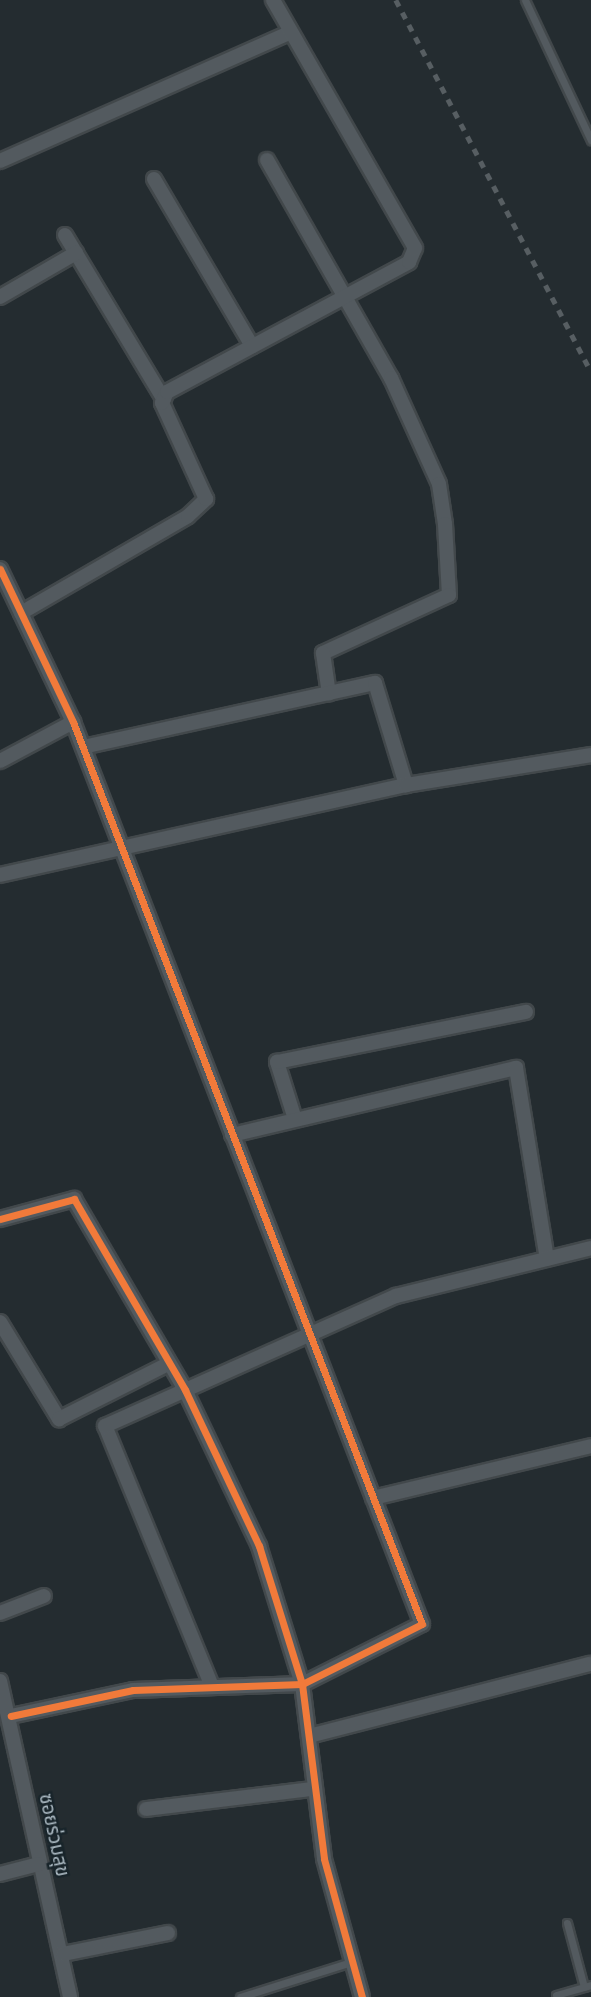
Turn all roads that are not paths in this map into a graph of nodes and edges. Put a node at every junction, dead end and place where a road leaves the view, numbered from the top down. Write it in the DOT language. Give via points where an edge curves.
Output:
graph roads {
  1 [pos="273,0"];
  2 [pos="524,0"];
  3 [pos="291,32"];
  4 [pos="591,140"];
  5 [pos="267,160"];
  6 [pos="0,161"];
  7 [pos="154,179"];
  8 [pos="65,235"];
  9 [pos="76,253"];
  10 [pos="348,295"];
  11 [pos="0,297"];
  12 [pos="253,346"];
  13 [pos="163,400"];
  14 [pos="0,569"];
  15 [pos="21,614"];
  16 [pos="329,694"];
  17 [pos="73,722"];
  18 [pos="83,747"];
  19 [pos="591,755"];
  20 [pos="0,761"];
  21 [pos="406,785"];
  22 [pos="121,846"];
  23 [pos="0,875"];
  24 [pos="526,1012"];
  25 [pos="294,1116"];
  26 [pos="232,1135"];
  27 [pos="0,1219"];
  28 [pos="591,1248"];
  29 [pos="547,1259"];
  30 [pos="0,1322"];
  31 [pos="308,1332"];
  32 [pos="168,1364"];
  33 [pos="185,1390"];
  34 [pos="591,1446"];
  35 [pos="373,1498"];
  36 [pos="44,1597"];
  37 [pos="0,1613"];
  38 [pos="590,1664"];
  39 [pos="0,1681"];
  40 [pos="211,1684"];
  41 [pos="302,1684"];
  42 [pos="11,1717"];
  43 [pos="309,1736"];
  44 [pos="312,1789"];
  45 [pos="146,1809"];
  46 [pos="39,1864"];
  47 [pos="0,1874"];
  48 [pos="567,1923"];
  49 [pos="168,1933"];
  50 [pos="62,1954"];
  51 [pos="351,1962"];
  52 [pos="588,1986"];
  53 [pos="555,1996"];
  54 [pos="70,1997"];
  55 [pos="240,1997"];
  56 [pos="362,1997"];
  1 -- 3 [label="street"];
  2 -- 4 [label="lane"];
  3 -- 6 [label="street"];
  3 -- 10 [label="street" via="415,248 409,262"];
  5 -- 10 [label="street"];
  7 -- 12 [label="street"];
  8 -- 9 [label="street"];
  9 -- 11 [label="street"];
  9 -- 13 [label="street"];
  10 -- 12 [label="street"];
  10 -- 16 [label="street" via="439,484 449,595 323,653"];
  12 -- 13 [label="street"];
  13 -- 15 [label="street" via="206,499 188,516"];
  14 -- 15 [label="street"];
  15 -- 17 [label="street"];
  16 -- 18 [label="street"];
  16 -- 21 [label="street" via="375,683"];
  17 -- 18 [label="street"];
  17 -- 20 [label="street"];
  18 -- 22 [label="street"];
  19 -- 21 [label="street"];
  21 -- 22 [label="street"];
  22 -- 23 [label="street"];
  22 -- 26 [label="street"];
  24 -- 25 [label="street" via="277,1062"];
  25 -- 26 [label="street"];
  25 -- 29 [label="street" via="516,1068"];
  26 -- 31 [label="street"];
  27 -- 32 [label="street" via="74,1199"];
  28 -- 29 [label="street"];
  29 -- 31 [label="street" via="396,1296"];
  30 -- 32 [label="street" via="59,1419"];
  31 -- 33 [label="street"];
  31 -- 35 [label="street"];
  32 -- 33 [label="street"];
  33 -- 40 [label="street" via="105,1426"];
  33 -- 41 [label="street" via="259,1546"];
  34 -- 35 [label="street"];
  35 -- 41 [label="street" via="422,1624"];
  36 -- 37 [label="street"];
  38 -- 43 [label="street"];
  39 -- 42 [label="street, ซอยร่วมสุข"];
  40 -- 41 [label="street"];
  40 -- 42 [label="street" via="132,1690"];
  41 -- 43 [label="street"];
  42 -- 46 [label="street, ซอยร่วมสุข"];
  43 -- 44 [label="street"];
  44 -- 45 [label="street"];
  44 -- 51 [label="street"];
  46 -- 47 [label="street"];
  46 -- 50 [label="street, ซอยร่วมสุข"];
  48 -- 52 [label="lane"];
  49 -- 50 [label="street"];
  50 -- 54 [label="street, ซอยร่วมสุข"];
  51 -- 55 [label="lane"];
  51 -- 56 [label="street"];
  52 -- 53 [label="lane"];
}
